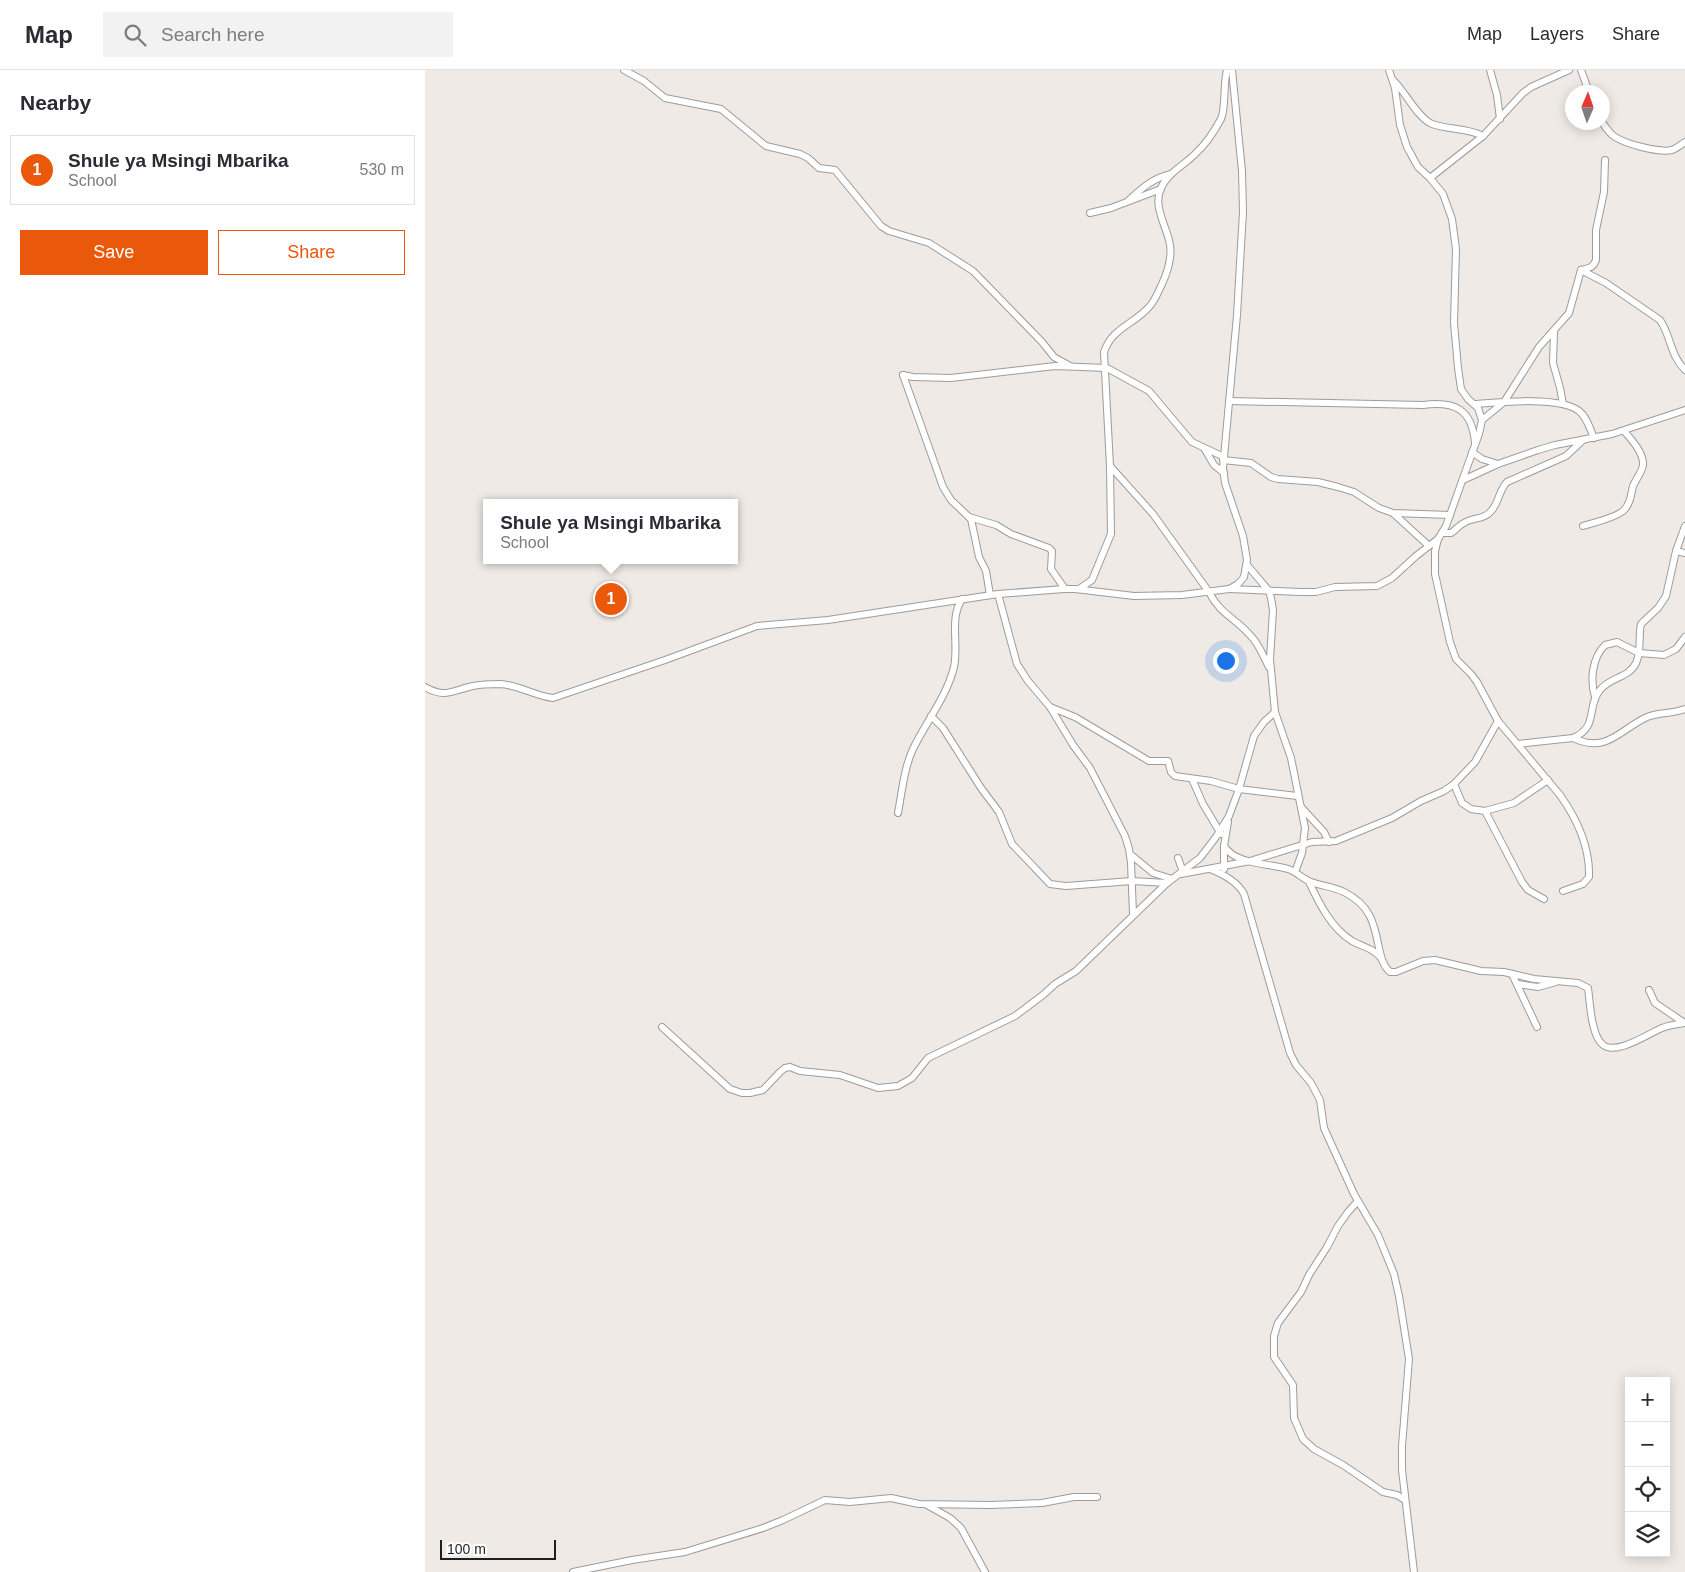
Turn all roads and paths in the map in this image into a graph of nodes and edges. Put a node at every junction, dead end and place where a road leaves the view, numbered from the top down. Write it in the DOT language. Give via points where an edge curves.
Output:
graph roads {
  1 [pos="624,70"];
  2 [pos="1227,70"];
  3 [pos="1232,70"];
  4 [pos="1389,70"];
  5 [pos="1490,70"];
  6 [pos="1569,70"];
  7 [pos="1581,70"];
  8 [pos="1393,80"];
  9 [pos="1586,85"];
  10 [pos="1500,119"];
  11 [pos="1606,130"];
  12 [pos="1483,136"];
  13 [pos="1685,142"];
  14 [pos="1605,160"];
  15 [pos="1171,174"];
  16 [pos="1430,178"];
  17 [pos="1161,189"];
  18 [pos="1126,202"];
  19 [pos="1090,213"];
  20 [pos="1581,270"];
  21 [pos="1554,331"];
  22 [pos="1070,366"];
  23 [pos="1104,367"];
  24 [pos="1685,370"];
  25 [pos="1229,401"];
  26 [pos="1504,402"];
  27 [pos="1475,404"];
  28 [pos="1563,404"];
  29 [pos="1685,410"];
  30 [pos="1482,420"];
  31 [pos="1625,431"];
  32 [pos="1594,438"];
  33 [pos="1583,440"];
  34 [pos="1475,444"];
  35 [pos="1203,447"];
  36 [pos="1472,452"];
  37 [pos="1224,458"];
  38 [pos="1498,464"];
  39 [pos="1110,466"];
  40 [pos="1224,473"];
  41 [pos="1463,480"];
  42 [pos="1393,513"];
  43 [pos="969,516"];
  44 [pos="1450,516"];
  45 [pos="1583,526"];
  46 [pos="1685,526"];
  47 [pos="1442,532"];
  48 [pos="1438,539"];
  49 [pos="1429,546"];
  50 [pos="1676,550"];
  51 [pos="1685,553"];
  52 [pos="1247,565"];
  53 [pos="1065,589"];
  54 [pos="1079,589"];
  55 [pos="1229,589"];
  56 [pos="1269,591"];
  57 [pos="1209,592"];
  58 [pos="998,594"];
  59 [pos="990,595"];
  60 [pos="962,599"];
  61 [pos="1685,637"];
  62 [pos="1639,653"];
  63 [pos="1272,673"];
  64 [pos="425,687"];
  65 [pos="1595,697"];
  66 [pos="1050,707"];
  67 [pos="1685,709"];
  68 [pos="1275,712"];
  69 [pos="931,716"];
  70 [pos="1498,721"];
  71 [pos="1573,738"];
  72 [pos="1519,744"];
  73 [pos="1192,779"];
  74 [pos="1548,780"];
  75 [pos="1454,784"];
  76 [pos="1239,789"];
  77 [pos="1294,795"];
  78 [pos="1301,806"];
  79 [pos="1485,810"];
  80 [pos="898,813"];
  81 [pos="1229,816"];
  82 [pos="1220,831"];
  83 [pos="1329,842"];
  84 [pos="1303,845"];
  85 [pos="1224,846"];
  86 [pos="1130,854"];
  87 [pos="1178,858"];
  88 [pos="1250,861"];
  89 [pos="1224,866"];
  90 [pos="1210,869"];
  91 [pos="1295,872"];
  92 [pos="1181,873"];
  93 [pos="1225,875"];
  94 [pos="1132,881"];
  95 [pos="1169,881"];
  96 [pos="1309,882"];
  97 [pos="1563,891"];
  98 [pos="1544,899"];
  99 [pos="1133,914"];
  100 [pos="1383,960"];
  101 [pos="1512,974"];
  102 [pos="1559,981"];
  103 [pos="1517,984"];
  104 [pos="1649,990"];
  105 [pos="1685,1023"];
  106 [pos="661,1027"];
  107 [pos="1537,1027"];
  108 [pos="1358,1201"];
  109 [pos="1097,1497"];
  110 [pos="1405,1500"];
  111 [pos="926,1504"];
  112 [pos="573,1572"];
  113 [pos="985,1572"];
  114 [pos="1414,1572"];
  1 -- 22 [label="street" via="665,98 721,109 766,146 800,154 819,168 835,170 881,226 929,243 973,271 1054,357"];
  2 -- 15 [label="street" via="1220,120 1198,152"];
  3 -- 25 [label="street" via="1243,212"];
  4 -- 8 [label="street"];
  5 -- 10 [label="street"];
  6 -- 10 [label="street" via="1531,87"];
  7 -- 9 [label="street"];
  8 -- 12 [label="street" via="1431,123"];
  8 -- 16 [label="street" via="1403,137 1414,160"];
  10 -- 12 [label="street"];
  11 -- 13 [label="street" via="1623,141 1646,147 1673,150"];
  12 -- 16 [label="street"];
  14 -- 20 [label="street" via="1604,192 1596,230 1596,260 1592,267"];
  15 -- 17 [label="street"];
  15 -- 18 [label="street" via="1144,185"];
  16 -- 27 [label="street" via="1443,194 1452,218 1456,249 1454,323 1458,368 1461,389"];
  17 -- 18 [label="street"];
  17 -- 23 [label="street" via="1159,209 1170,246 1167,274 1149,308 1109,339 1103,352"];
  18 -- 19 [label="street"];
  20 -- 21 [label="street" via="1569,313"];
  20 -- 24 [label="street" via="1660,320 1675,358"];
  21 -- 26 [label="street" via="1539,347"];
  21 -- 28 [label="street" via="1553,363"];
  22 -- 23 [label="street"];
  22 -- 43 [label="street" via="951,378 903,375 943,487 951,500"];
  23 -- 35 [label="street" via="1149,391 1191,441"];
  23 -- 39 [label="street"];
  25 -- 34 [label="street" via="1441,403 1454,406 1466,415 1474,431"];
  25 -- 37 [label="street"];
  26 -- 27 [label="street"];
  26 -- 28 [label="street"];
  26 -- 30 [label="street"];
  27 -- 30 [label="street"];
  28 -- 32 [label="street" via="1584,416"];
  29 -- 31 [label="street"];
  30 -- 34 [label="street"];
  31 -- 32 [label="street"];
  31 -- 45 [label="street" via="1643,460 1628,503 1621,512"];
  32 -- 33 [label="street"];
  33 -- 38 [label="street" via="1555,445"];
  33 -- 47 [label="street" via="1566,456 1507,482 1486,516 1465,522 1451,533"];
  34 -- 36 [label="street"];
  35 -- 37 [label="street"];
  35 -- 40 [label="street"];
  36 -- 38 [label="street"];
  36 -- 41 [label="street"];
  37 -- 40 [label="street"];
  37 -- 42 [label="street" via="1251,463 1278,479 1322,483 1354,492"];
  38 -- 41 [label="street"];
  39 -- 54 [label="street" via="1110,536 1092,580"];
  39 -- 57 [label="street" via="1153,514"];
  40 -- 52 [label="street"];
  41 -- 44 [label="street"];
  42 -- 44 [label="street"];
  42 -- 49 [label="street"];
  43 -- 53 [label="street" via="1051,549 1051,569"];
  43 -- 59 [label="street"];
  44 -- 47 [label="street"];
  46 -- 50 [label="street"];
  47 -- 48 [label="street"];
  48 -- 49 [label="street"];
  48 -- 70 [label="street" via="1435,574 1453,653 1477,682"];
  49 -- 56 [label="street" via="1392,578 1377,586 1335,587 1310,592"];
  50 -- 51 [label="street"];
  50 -- 62 [label="street" via="1666,596 1641,624"];
  52 -- 55 [label="street" via="1238,584"];
  52 -- 56 [label="street"];
  53 -- 54 [label="street"];
  53 -- 58 [label="street"];
  54 -- 57 [label="street" via="1134,596"];
  55 -- 56 [label="street"];
  55 -- 57 [label="street"];
  56 -- 63 [label="street" via="1273,610"];
  57 -- 63 [label="street" via="1221,611 1255,640"];
  58 -- 59 [label="street"];
  58 -- 66 [label="street" via="1017,664"];
  59 -- 60 [label="street"];
  60 -- 64 [label="street" via="828,620 757,626 553,698 502,684 472,686 445,694"];
  60 -- 69 [label="street" via="956,612 954,666"];
  61 -- 62 [label="street" via="1670,653"];
  62 -- 65 [label="street" via="1632,670 1603,686"];
  62 -- 65 [label="street" via="1617,642 1605,645 1592,677"];
  63 -- 68 [label="street"];
  65 -- 71 [label="street" via="1589,724"];
  66 -- 73 [label="street" via="1075,717 1149,761 1168,761 1175,776"];
  66 -- 86 [label="street" via="1090,768 1125,836"];
  67 -- 71 [label="street" via="1647,717 1603,743 1587,743"];
  68 -- 76 [label="street" via="1254,736"];
  68 -- 77 [label="street" via="1291,758"];
  69 -- 80 [label="street" via="911,754"];
  69 -- 94 [label="street" via="943,728 999,812 1012,844 1047,882 1060,886"];
  70 -- 72 [label="street"];
  70 -- 75 [label="street" via="1475,762"];
  71 -- 72 [label="street"];
  72 -- 74 [label="street"];
  73 -- 76 [label="street"];
  73 -- 82 [label="street"];
  74 -- 79 [label="street" via="1514,803"];
  74 -- 97 [label="street" via="1577,823 1588,864 1588,880"];
  75 -- 79 [label="street" via="1462,803 1471,809"];
  75 -- 83 [label="street" via="1393,818"];
  76 -- 77 [label="street"];
  76 -- 81 [label="street"];
  77 -- 78 [label="street"];
  78 -- 83 [label="street"];
  78 -- 84 [label="street" via="1305,828"];
  79 -- 98 [label="street" via="1522,882 1528,890"];
  81 -- 82 [label="street"];
  81 -- 85 [label="street"];
  82 -- 85 [label="street"];
  82 -- 92 [label="street" via="1200,858"];
  83 -- 84 [label="street"];
  84 -- 88 [label="street"];
  84 -- 91 [label="street"];
  85 -- 88 [label="street" via="1227,851"];
  85 -- 89 [label="street"];
  86 -- 94 [label="street"];
  86 -- 95 [label="street" via="1153,873"];
  87 -- 92 [label="street"];
  88 -- 89 [label="street"];
  88 -- 91 [label="street"];
  89 -- 90 [label="street"];
  89 -- 93 [label="street"];
  90 -- 92 [label="street"];
  90 -- 93 [label="street"];
  91 -- 96 [label="street"];
  92 -- 95 [label="street"];
  93 -- 108 [label="street" via="1244,894 1290,1053 1320,1100 1324,1128"];
  94 -- 95 [label="street"];
  94 -- 99 [label="street"];
  95 -- 99 [label="street"];
  96 -- 100 [label="street" via="1327,916 1339,929 1352,941 1372,949"];
  96 -- 100 [label="street" via="1346,893 1362,904 1371,915"];
  99 -- 106 [label="street" via="1081,966 1015,1016 929,1058 912,1078 898,1086 877,1088 840,1075 791,1067 779,1072 763,1090 736,1092"];
  100 -- 101 [label="street" via="1390,972 1435,960 1464,968"];
  101 -- 102 [label="street"];
  101 -- 103 [label="street"];
  102 -- 103 [label="street" via="1538,987"];
  102 -- 105 [label="street" via="1579,983 1588,988 1596,1031 1602,1045 1607,1048 1641,1040 1661,1028"];
  103 -- 107 [label="street"];
  104 -- 105 [label="street" via="1655,1004"];
  108 -- 110 [label="street" via="1378,1235 1394,1274 1407,1337 1409,1374 1401,1464"];
  108 -- 110 [label="street" via="1338,1226 1301,1292 1277,1323 1273,1355 1294,1387 1293,1413 1303,1439 1383,1492"];
  109 -- 111 [label="street" via="1018,1504"];
  110 -- 114 [label="street"];
  111 -- 112 [label="street" via="891,1498 850,1502 825,1500 763,1528 685,1552"];
  111 -- 113 [label="street" via="961,1528"];
}
